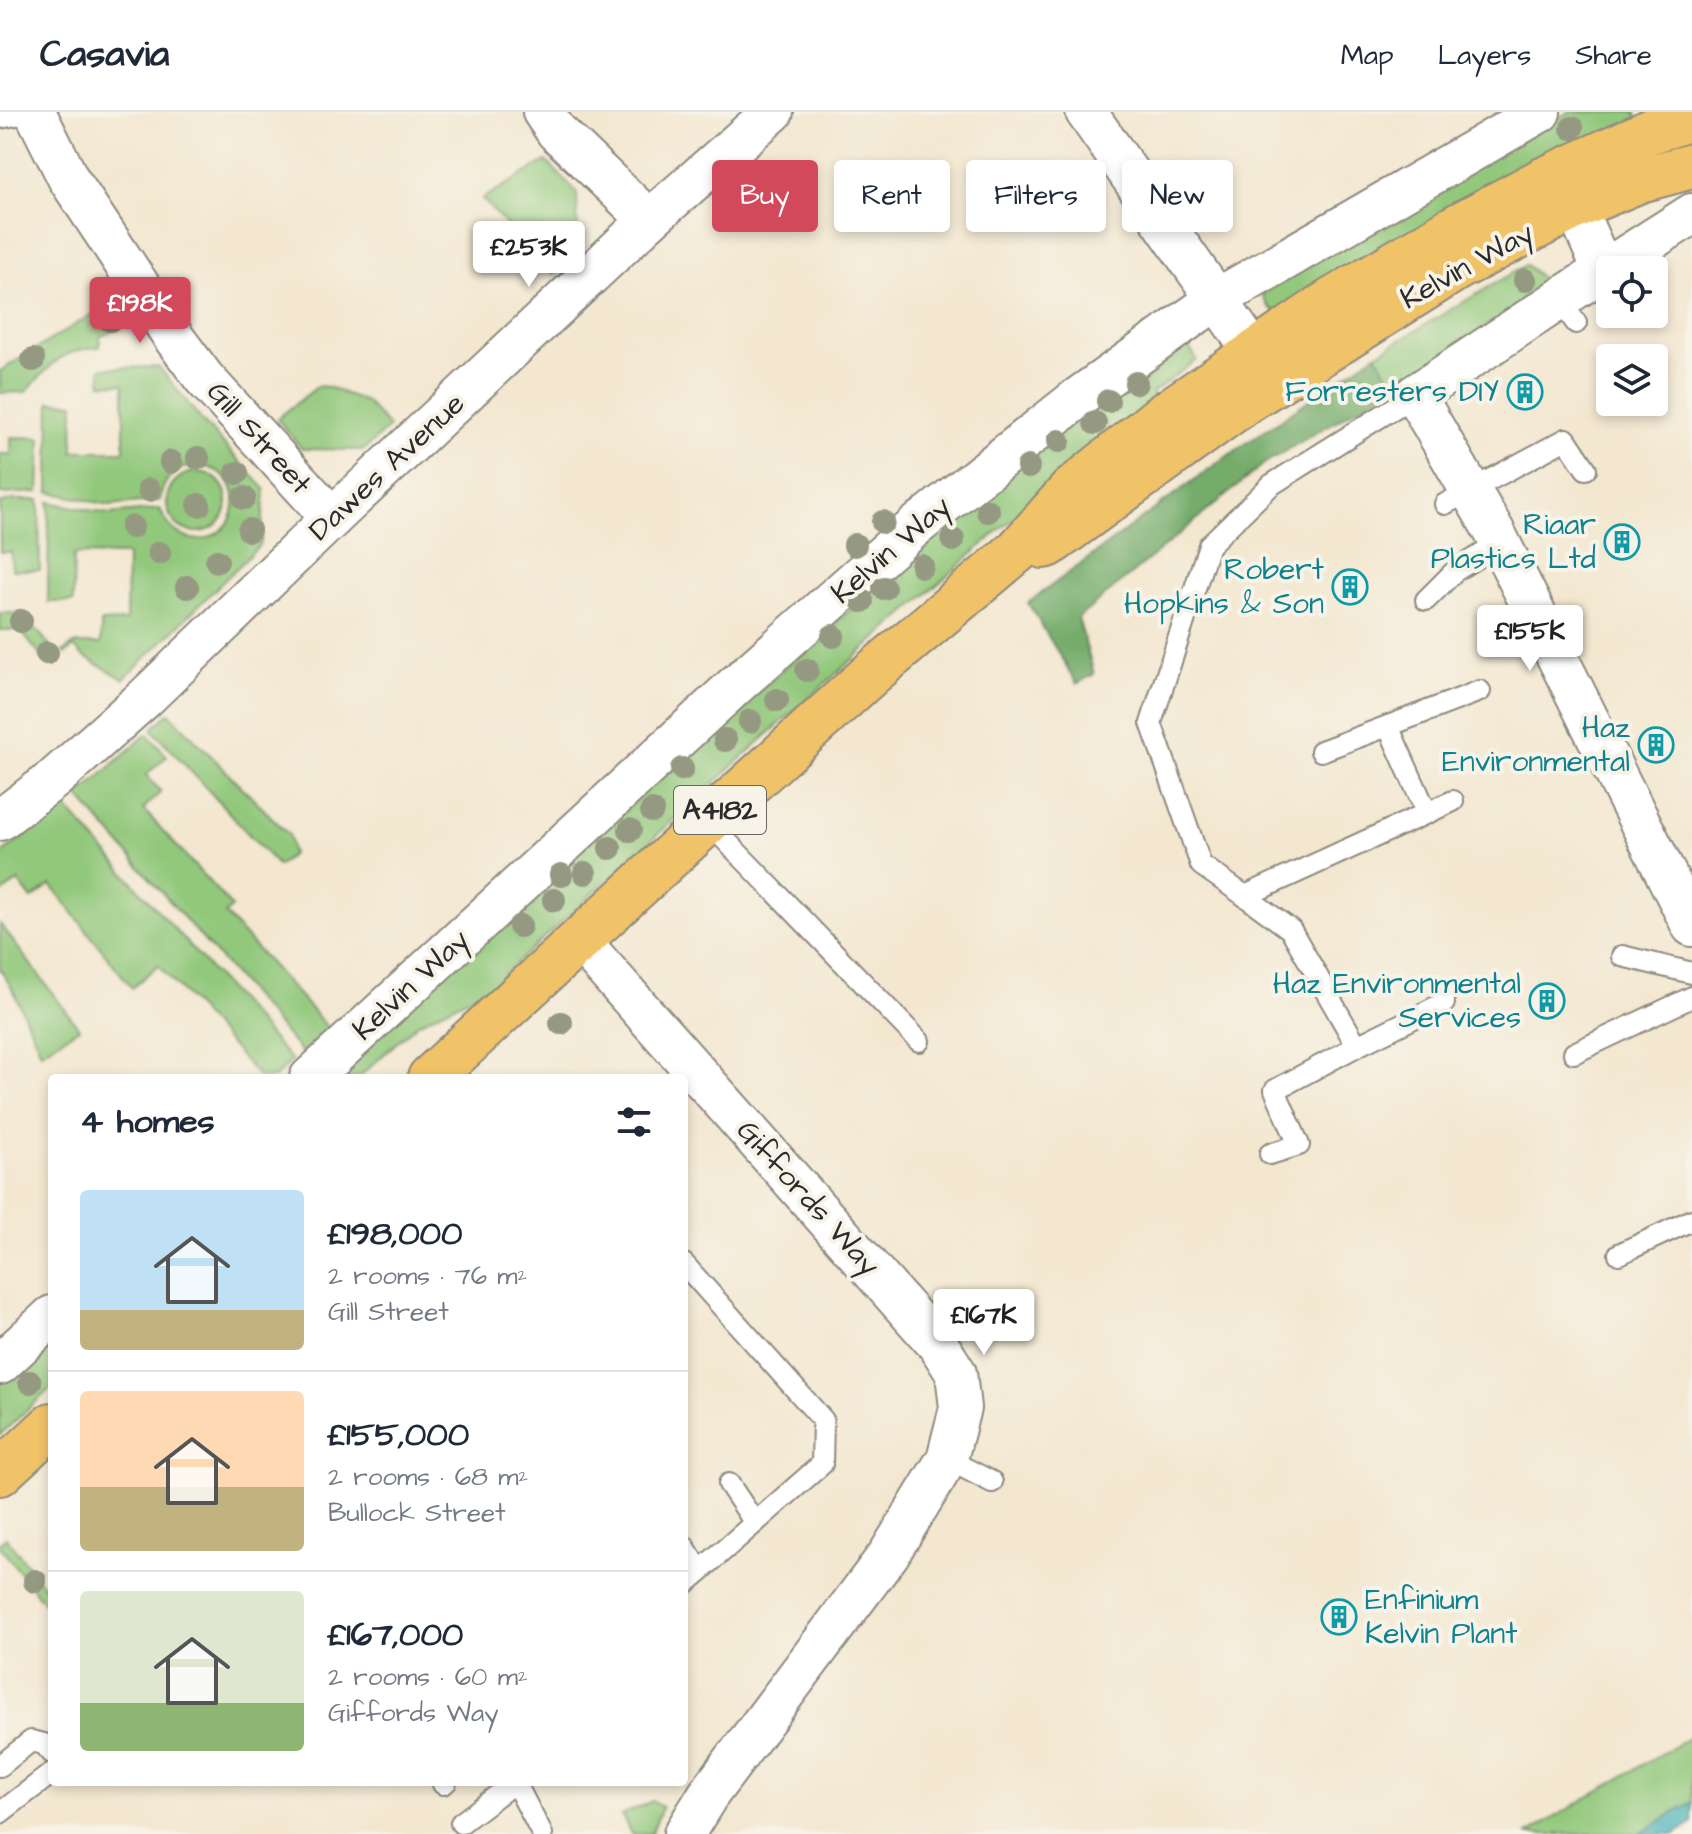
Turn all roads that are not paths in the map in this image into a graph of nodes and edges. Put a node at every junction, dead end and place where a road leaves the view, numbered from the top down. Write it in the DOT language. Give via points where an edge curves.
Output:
graph roads {
  1 [pos="34,112"];
  2 [pos="543,112"];
  3 [pos="773,112"];
  4 [pos="1086,112"];
  5 [pos="1540,112"];
  6 [pos="0,118"];
  7 [pos="1692,118"];
  8 [pos="1692,166"];
  9 [pos="1575,207"];
  10 [pos="1692,214"];
  11 [pos="649,220"];
  12 [pos="1436,239"];
  13 [pos="1597,256"];
  14 [pos="1625,256"];
  15 [pos="1596,278"];
  16 [pos="1433,282"];
  17 [pos="1217,299"];
  18 [pos="1255,354"];
  19 [pos="1415,395"];
  20 [pos="1586,469"];
  21 [pos="1458,497"];
  22 [pos="332,518"];
  23 [pos="1500,543"];
  24 [pos="1017,551"];
  25 [pos="1426,600"];
  26 [pos="1480,691"];
  27 [pos="1388,726"];
  28 [pos="1321,751"];
  29 [pos="1453,801"];
  30 [pos="1427,813"];
  31 [pos="0,820"];
  32 [pos="708,822"];
  33 [pos="1245,896"];
  34 [pos="1690,915"];
  35 [pos="580,941"];
  36 [pos="1622,956"];
  37 [pos="1692,973"];
  38 [pos="1692,997"];
  39 [pos="1444,1003"];
  40 [pos="919,1041"];
  41 [pos="1357,1046"];
  42 [pos="1574,1053"];
  43 [pos="314,1074"];
  44 [pos="434,1074"];
  45 [pos="1270,1154"];
  46 [pos="1692,1220"];
  47 [pos="1619,1254"];
  48 [pos="688,1268"];
  49 [pos="48,1320"];
  50 [pos="0,1364"];
  51 [pos="48,1429"];
  52 [pos="947,1459"];
  53 [pos="0,1473"];
  54 [pos="992,1482"];
  55 [pos="729,1484"];
  56 [pos="755,1523"];
  57 [pos="688,1552"];
  58 [pos="700,1571"];
  59 [pos="688,1582"];
  60 [pos="48,1748"];
  61 [pos="0,1766"];
  62 [pos="48,1776"];
  63 [pos="510,1786"];
  64 [pos="517,1786"];
  65 [pos="0,1813"];
  66 [pos="461,1823"];
  67 [pos="542,1834"];
  68 [pos="684,1834"];
  1 -- 6 [label="lane"];
  1 -- 22 [label="street, Gill Street" via="68,178 174,338"];
  2 -- 11 [label="street" via="556,131"];
  3 -- 11 [label="street, Dawes Avenue"];
  4 -- 17 [label="street"];
  5 -- 17 [label="street, Kelvin Way"];
  7 -- 12 [label="main road, Kelvin Way / A4182" via="1545,179"];
  8 -- 9 [label="main road, Kelvin Way / A4182"];
  9 -- 12 [label="street" via="1556,195 1458,247"];
  9 -- 13 [label="street"];
  9 -- 16 [label="main road, Kelvin Way / A4182"];
  10 -- 14 [label="street"];
  11 -- 22 [label="street, Dawes Avenue"];
  12 -- 18 [label="main road, Kelvin Way / A4182"];
  15 -- 19 [label="street" via="1567,311"];
  16 -- 18 [label="street" via="1411,274 1275,362"];
  16 -- 24 [label="main road, Kelvin Way / A4182" via="1246,401 1048,545"];
  17 -- 18 [label="street"];
  17 -- 43 [label="street, Kelvin Way" via="1079,397 916,526"];
  18 -- 24 [label="main road, Kelvin Way / A4182" via="1159,418 1071,490"];
  19 -- 21 [label="street"];
  19 -- 33 [label="lane" via="1271,485 1209,545 1151,723 1201,865"];
  20 -- 21 [label="lane" via="1566,439"];
  21 -- 23 [label="street"];
  22 -- 31 [label="street, Dawes Avenue" via="129,713"];
  23 -- 25 [label="lane" via="1455,571"];
  23 -- 34 [label="street" via="1538,599"];
  24 -- 32 [label="main road, Kelvin Way / A4182"];
  26 -- 27 [label="lane"];
  27 -- 28 [label="lane"];
  27 -- 30 [label="lane"];
  29 -- 30 [label="lane"];
  30 -- 33 [label="lane"];
  32 -- 35 [label="main road, Kelvin Way / A4182"];
  32 -- 40 [label="lane"];
  33 -- 41 [label="lane" via="1291,930"];
  35 -- 44 [label="main road, Kelvin Way / A4182"];
  35 -- 52 [label="street, Giffords Way" via="939,1346 956,1373 960,1408"];
  36 -- 37 [label="lane"];
  38 -- 42 [label="lane"];
  39 -- 41 [label="lane"];
  41 -- 45 [label="lane" via="1275,1090 1299,1145"];
  46 -- 47 [label="lane"];
  48 -- 56 [label="lane" via="823,1420 822,1464"];
  49 -- 50 [label="street"];
  51 -- 53 [label="main road"];
  52 -- 54 [label="lane"];
  52 -- 68 [label="street, Giffords Way" via="889,1554"];
  55 -- 56 [label="lane"];
  56 -- 58 [label="lane"];
  57 -- 58 [label="lane"];
  58 -- 59 [label="lane"];
  60 -- 61 [label="lane" via="31,1741"];
  62 -- 65 [label="lane"];
  63 -- 66 [label="lane"];
  64 -- 67 [label="lane"];
}
